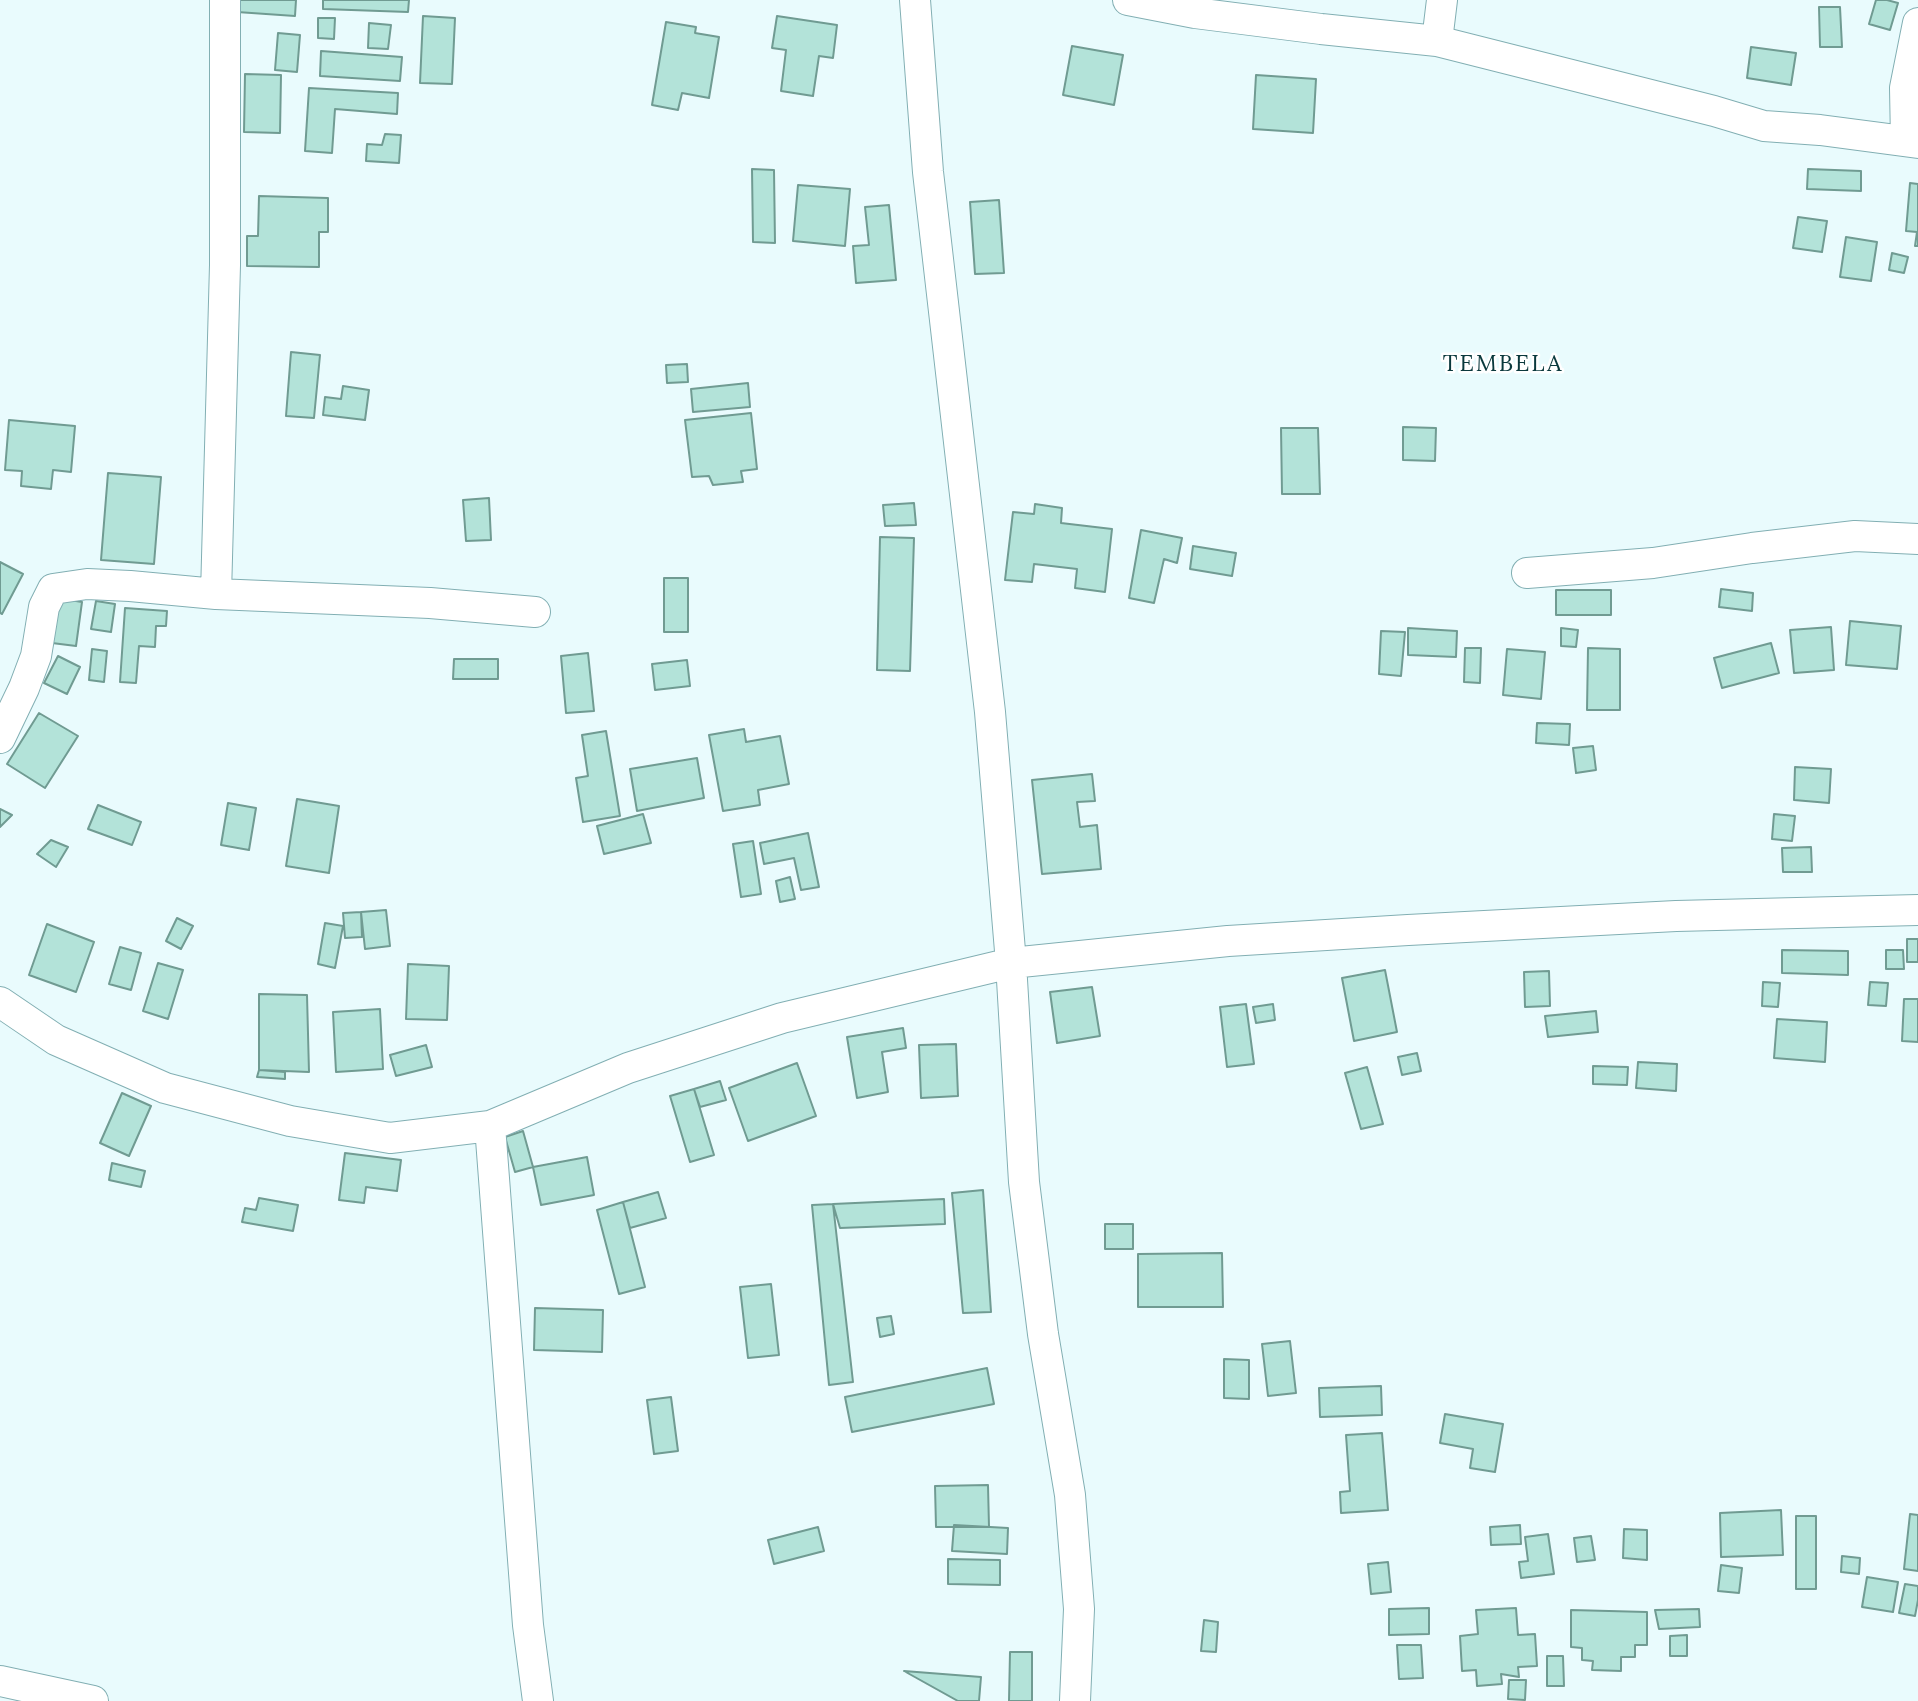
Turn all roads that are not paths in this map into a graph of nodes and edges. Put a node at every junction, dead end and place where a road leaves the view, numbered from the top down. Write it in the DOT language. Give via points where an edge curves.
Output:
graph roads {
  1 [pos="225,0"];
  2 [pos="915,0"];
  3 [pos="1128,0"];
  4 [pos="1442,0"];
  5 [pos="1918,23"];
  6 [pos="1437,41"];
  7 [pos="1912,142"];
  8 [pos="1918,539"];
  9 [pos="1527,573"];
  10 [pos="216,594"];
  11 [pos="535,611"];
  12 [pos="0,738"];
  13 [pos="1918,910"];
  14 [pos="1011,963"];
  15 [pos="0,1002"];
  16 [pos="489,1126"];
  17 [pos="0,1681"];
  18 [pos="93,1701"];
  19 [pos="538,1701"];
  20 [pos="1075,1701"];
  1 -- 10 [label="street" via="225,265"];
  2 -- 14 [label="street" via="928,172 990,712"];
  3 -- 6 [label="street" via="1195,13"];
  4 -- 6 [label="street"];
  5 -- 7 [label="street" via="1906,88"];
  6 -- 7 [label="street" via="1764,126"];
  8 -- 9 [label="street" via="1854,536 1653,563"];
  10 -- 11 [label="street"];
  10 -- 12 [label="street" via="87,584 54,589 44,607 36,656"];
  13 -- 14 [label="street" via="1676,916 1367,932"];
  14 -- 16 [label="street" via="782,1018 628,1068"];
  14 -- 20 [label="street" via="1024,1182 1070,1495 1079,1609"];
  15 -- 16 [label="street" via="56,1040 164,1088 290,1121 390,1138"];
  16 -- 19 [label="street" via="528,1625"];
  17 -- 18 [label="street"];
}
